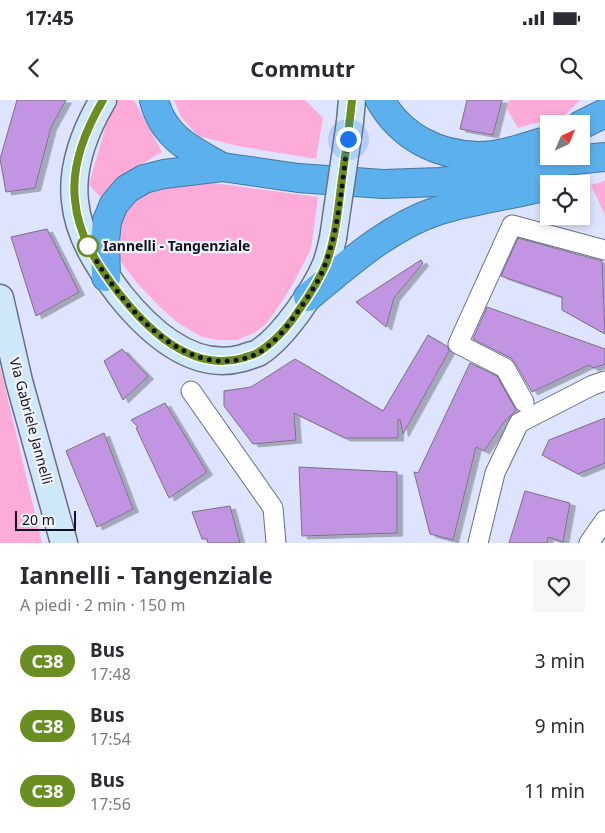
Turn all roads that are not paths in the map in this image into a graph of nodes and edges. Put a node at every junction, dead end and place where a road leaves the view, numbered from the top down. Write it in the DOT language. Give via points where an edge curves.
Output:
graph roads {
  1 [pos="103,100"];
  2 [pos="154,100"];
  3 [pos="380,100"];
  4 [pos="351,111"];
  5 [pos="605,113"];
  6 [pos="590,120"];
  7 [pos="605,138"];
  8 [pos="590,145"];
  9 [pos="605,157"];
  10 [pos="590,159"];
  11 [pos="540,161"];
  12 [pos="554,165"];
  13 [pos="590,165"];
  14 [pos="605,165"];
  15 [pos="222,167"];
  16 [pos="605,250"];
  17 [pos="106,277"];
  18 [pos="308,297"];
  19 [pos="0,298"];
  20 [pos="605,381"];
  21 [pos="191,391"];
  22 [pos="524,402"];
  23 [pos="605,520"];
  24 [pos="64,543"];
  25 [pos="276,543"];
  26 [pos="478,543"];
  27 [pos="589,543"];
  1 -- 17 [label="main road" via="77,162 74,200 88,246"];
  2 -- 15 [label="highway" via="164,126 177,139"];
  3 -- 11 [label="highway" via="398,125 412,136 447,152 479,156 509,152"];
  4 -- 18 [label="main road, bridge" via="333,238 326,264"];
  5 -- 6 [label="highway"];
  7 -- 8 [label="highway"];
  9 -- 10 [label="highway"];
  12 -- 15 [label="highway" via="485,177 383,184 298,178"];
  12 -- 18 [label="highway" via="411,222 384,237"];
  13 -- 14 [label="highway"];
  15 -- 17 [label="highway" via="164,174 144,179 127,189 114,204 107,221"];
  16 -- 22 [label="street" via="512,225 458,344 505,368"];
  17 -- 18 [label="main road" via="129,306 168,342 188,354 211,360 233,361 256,354 279,336"];
  19 -- 24 [label="main road, Via Gabriele Jannelli"];
  20 -- 26 [label="street" via="519,423 495,473"];
  21 -- 25 [label="street" via="273,508"];
  23 -- 27 [label="street"];
}
